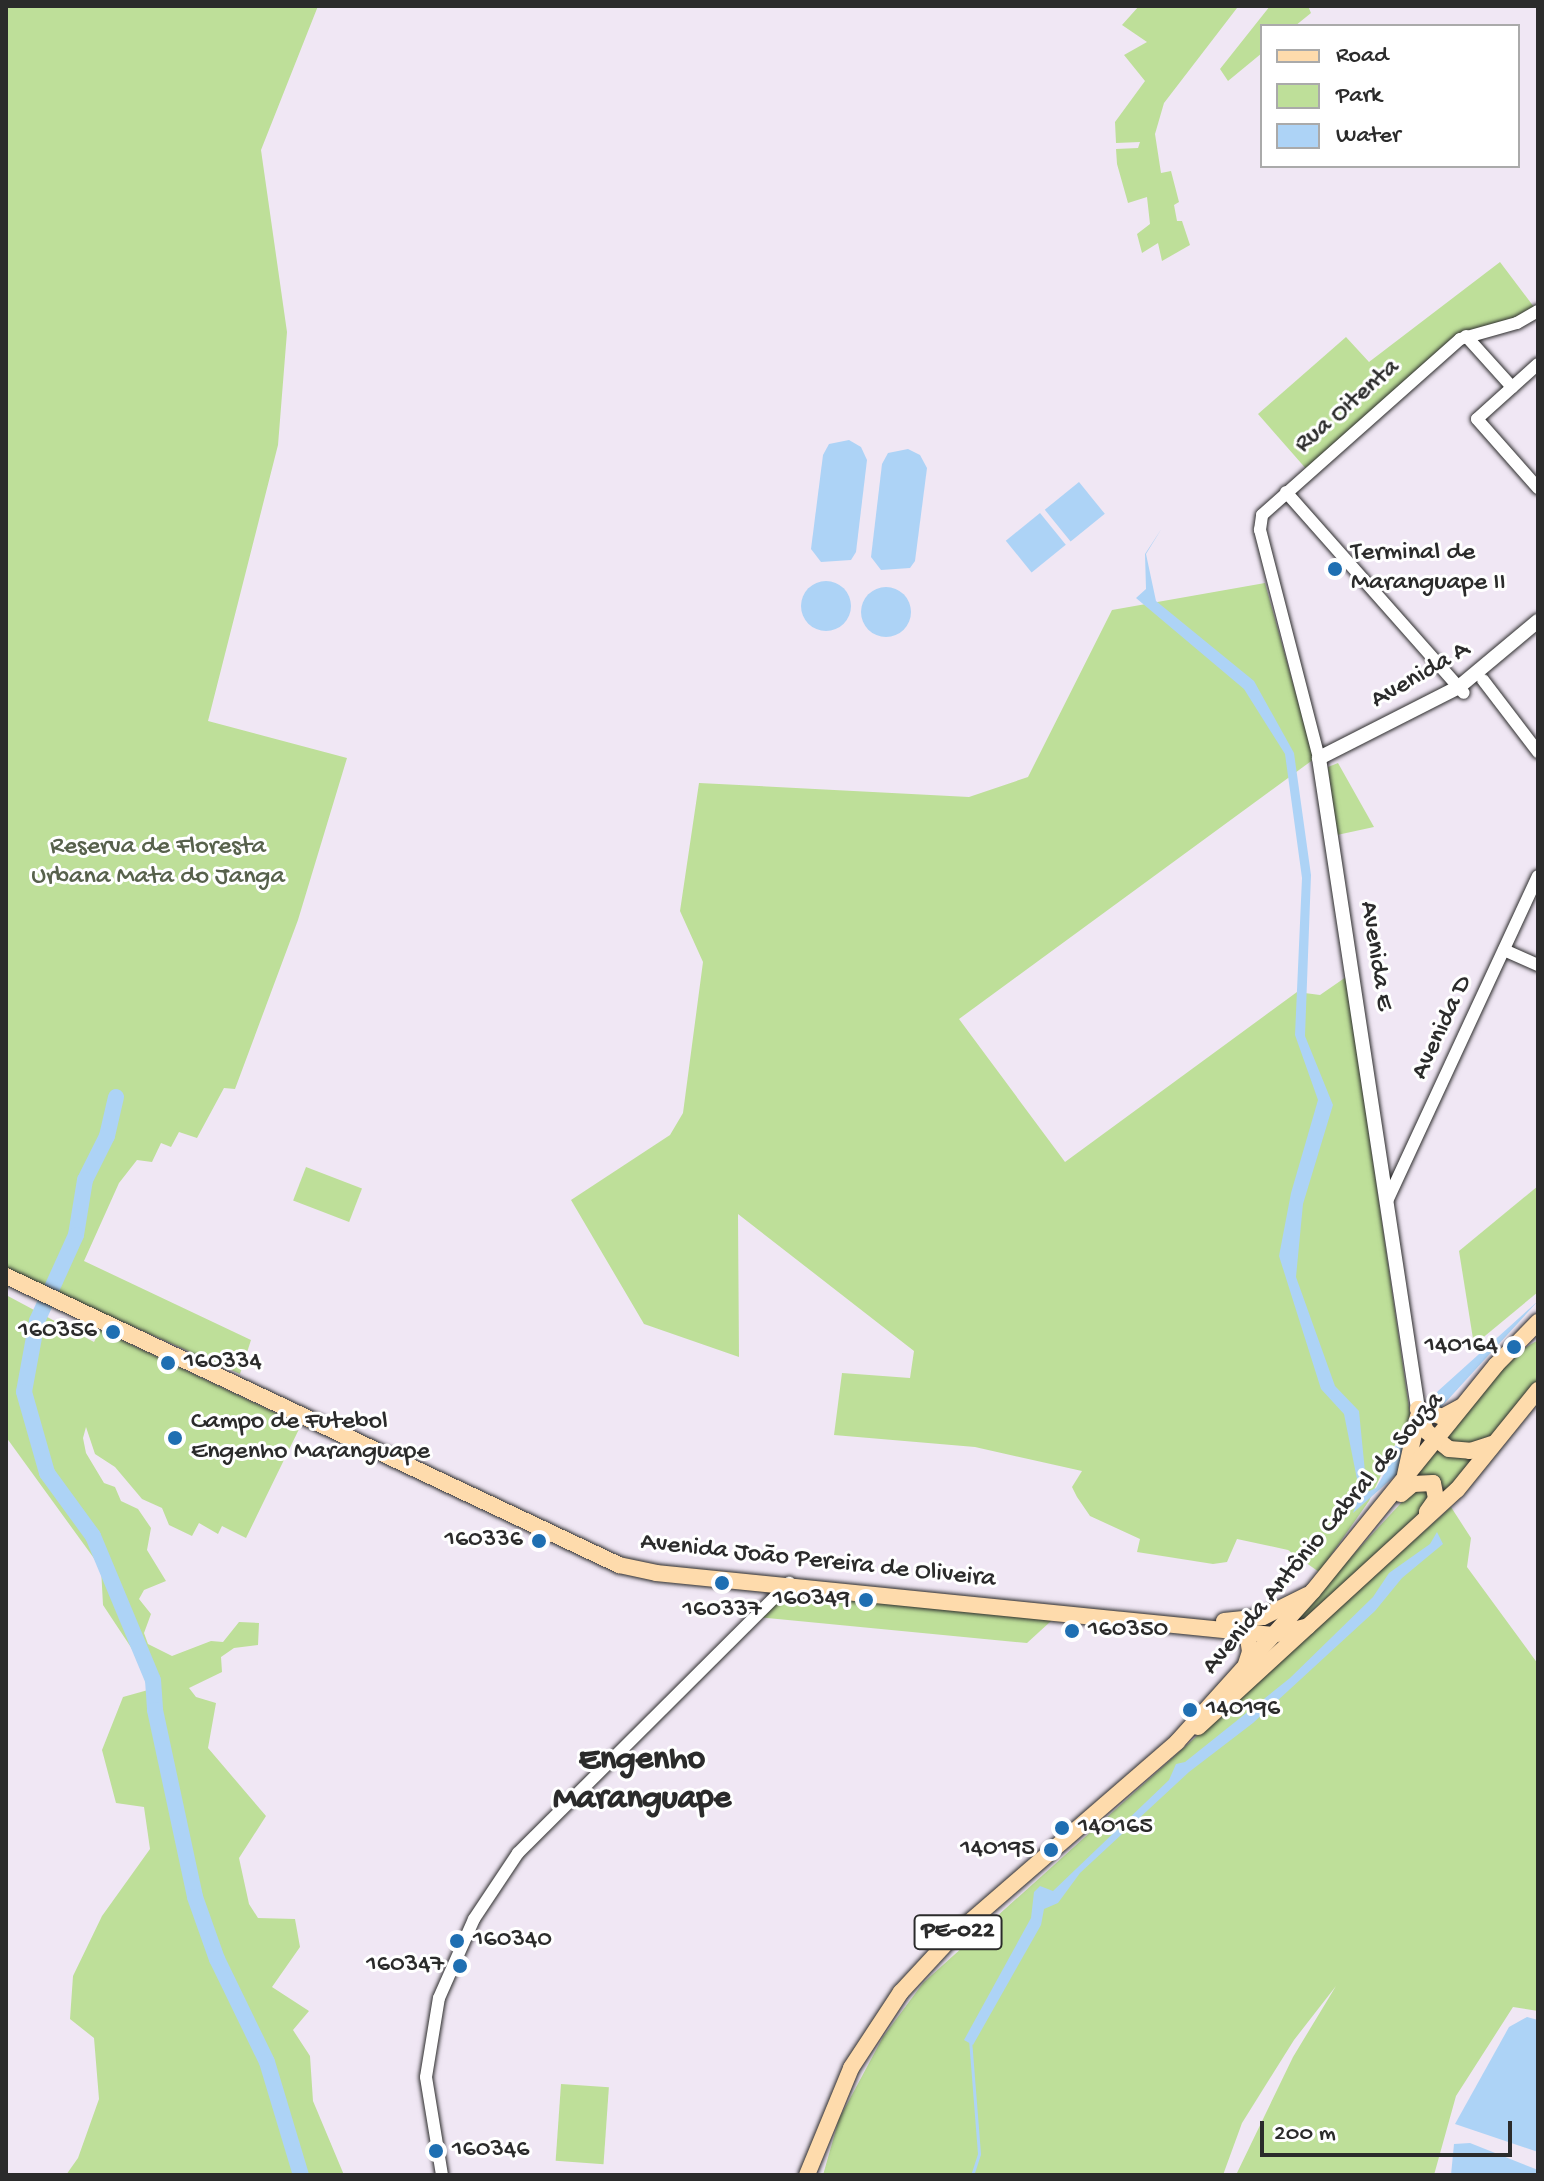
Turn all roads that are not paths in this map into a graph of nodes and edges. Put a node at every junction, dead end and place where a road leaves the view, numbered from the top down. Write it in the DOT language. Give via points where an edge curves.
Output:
graph roads {
  1 [pos="1538,311"];
  2 [pos="1466,336"];
  3 [pos="1538,364"];
  4 [pos="1512,387"];
  5 [pos="1538,488"];
  6 [pos="1286,492"];
  7 [pos="1262,515"];
  8 [pos="1538,621"];
  9 [pos="1538,632"];
  10 [pos="1483,680"];
  11 [pos="1462,690"];
  12 [pos="1538,752"];
  13 [pos="1320,762"];
  14 [pos="1538,876"];
  15 [pos="1504,950"];
  16 [pos="1538,965"];
  17 [pos="1388,1199"];
  18 [pos="6,1276"];
  19 [pos="34,1289"];
  20 [pos="6,1290"];
  21 [pos="1538,1322"];
  22 [pos="1538,1337"];
  23 [pos="1510,1351"];
  24 [pos="1538,1390"];
  25 [pos="1469,1401"];
  26 [pos="1418,1409"];
  27 [pos="1426,1427"];
  28 [pos="1437,1442"];
  29 [pos="1496,1442"];
  30 [pos="1402,1484"];
  31 [pos="1401,1545"];
  32 [pos="1337,1563"];
  33 [pos="789,1583"];
  34 [pos="1313,1591"];
  35 [pos="1178,1622"];
  36 [pos="1313,1624"];
  37 [pos="1247,1631"];
  38 [pos="1273,1635"];
  39 [pos="1244,1669"];
  40 [pos="1177,1742"];
  41 [pos="442,2175"];
  42 [pos="807,2175"];
  1 -- 2 [label="street" via="1517,323"];
  2 -- 4 [label="street"];
  2 -- 6 [label="street, Rua Oitenta"];
  3 -- 4 [label="street"];
  4 -- 5 [label="street" via="1477,419"];
  6 -- 7 [label="street, Rua Oitenta"];
  6 -- 11 [label="street"];
  7 -- 13 [label="street, Avenida E" via="1260,530"];
  8 -- 11 [label="main road, Avenida A"];
  9 -- 10 [label="main road, Avenida A"];
  10 -- 11 [label="main road, Avenida A"];
  10 -- 12 [label="street"];
  11 -- 13 [label="main road, Avenida A"];
  13 -- 17 [label="main road, Avenida E"];
  14 -- 15 [label="street, Avenida D"];
  15 -- 16 [label="street"];
  15 -- 17 [label="street, Avenida D"];
  17 -- 26 [label="main road, Avenida E"];
  18 -- 19 [label="main road, Avenida João Pereira de Oliveira"];
  19 -- 20 [label="main road"];
  19 -- 33 [label="main road, Avenida João Pereira de Oliveira" via="602,1559 656,1573"];
  21 -- 23 [label="main road, Avenida Antônio Cabral de Souza / PE-022"];
  22 -- 23 [label="main road"];
  23 -- 25 [label="main road, Avenida Antônio Cabral de Souza / PE-022"];
  24 -- 29 [label="main road, Avenida Antônio Cabral de Souza / PE-022"];
  25 -- 27 [label="main road"];
  25 -- 28 [label="main road, Avenida Antônio Cabral de Souza / PE-022"];
  26 -- 27 [label="main road"];
  26 -- 27 [label="main road"];
  27 -- 28 [label="main road"];
  27 -- 30 [label="main road"];
  28 -- 29 [label="main road" via="1470,1451"];
  28 -- 30 [label="main road, Avenida Antônio Cabral de Souza / PE-022"];
  29 -- 31 [label="main road, Avenida Antônio Cabral de Souza / PE-022"];
  30 -- 32 [label="main road, Avenida Antônio Cabral de Souza / PE-022"];
  31 -- 32 [label="main road" via="1432,1506 1433,1483 1406,1489"];
  31 -- 36 [label="main road, Avenida Antônio Cabral de Souza / PE-022"];
  32 -- 34 [label="main road, Avenida Antônio Cabral de Souza / PE-022"];
  33 -- 35 [label="main road, Avenida João Pereira de Oliveira"];
  33 -- 41 [label="street" via="722,1645 499,1877 439,1998 426,2077"];
  34 -- 35 [label="main road, Avenida João Pereira de Oliveira" via="1263,1617"];
  34 -- 38 [label="main road, Avenida Antônio Cabral de Souza / PE-022"];
  35 -- 37 [label="main road, Avenida João Pereira de Oliveira"];
  36 -- 38 [label="main road, Avenida João Pereira de Oliveira"];
  36 -- 40 [label="main road, Avenida Antônio Cabral de Souza / PE-022"];
  37 -- 38 [label="main road, Avenida João Pereira de Oliveira"];
  37 -- 39 [label="main road" via="1250,1652"];
  38 -- 39 [label="main road, Avenida Antônio Cabral de Souza / PE-022"];
  39 -- 40 [label="main road, Avenida Antônio Cabral de Souza / PE-022"];
  40 -- 42 [label="main road, Avenida Antônio Cabral de Souza / PE-022" via="951,1938 901,1992 851,2068"];
}
